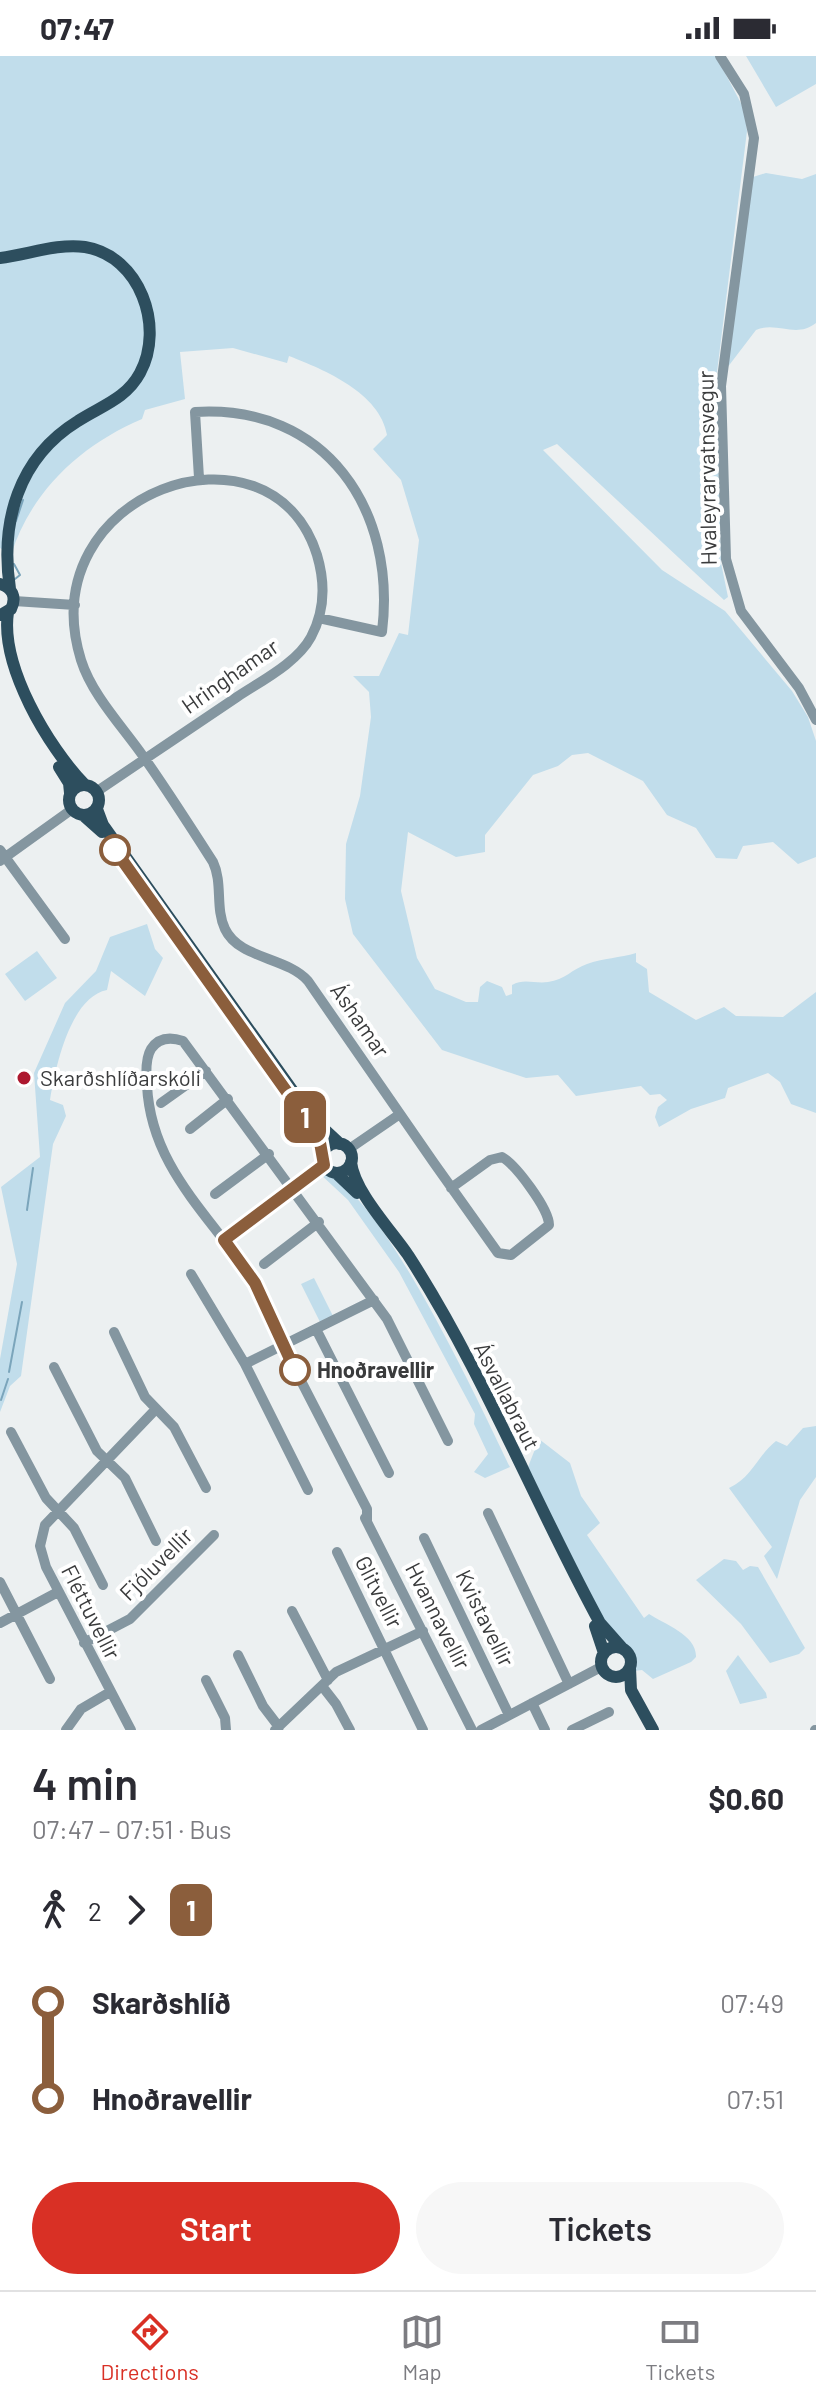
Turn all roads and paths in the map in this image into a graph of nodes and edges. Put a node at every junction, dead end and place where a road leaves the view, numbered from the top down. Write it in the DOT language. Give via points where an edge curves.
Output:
graph roads {
  1 [pos="720,56"];
  2 [pos="0,258"];
  3 [pos="0,265"];
  4 [pos="199,478"];
  5 [pos="0,520"];
  6 [pos="6,600"];
  7 [pos="75,605"];
  8 [pos="319,618"];
  9 [pos="0,633"];
  10 [pos="816,720"];
  11 [pos="145,759"];
  12 [pos="91,788"];
  13 [pos="70,793"];
  14 [pos="97,809"];
  15 [pos="71,810"];
  16 [pos="84,816"];
  17 [pos="2,856"];
  18 [pos="65,939"];
  19 [pos="206,1071"];
  20 [pos="228,1099"];
  21 [pos="161,1103"];
  22 [pos="400,1114"];
  23 [pos="190,1129"];
  24 [pos="347,1152"];
  25 [pos="269,1154"];
  26 [pos="323,1159"];
  27 [pos="336,1173"];
  28 [pos="294,1188"];
  29 [pos="451,1188"];
  30 [pos="215,1194"];
  31 [pos="319,1222"];
  32 [pos="224,1240"];
  33 [pos="264,1264"];
  34 [pos="191,1274"];
  35 [pos="374,1300"];
  36 [pos="316,1329"];
  37 [pos="114,1332"];
  38 [pos="283,1346"];
  39 [pos="245,1364"];
  40 [pos="54,1367"];
  41 [pos="156,1409"];
  42 [pos="11,1432"];
  43 [pos="448,1441"];
  44 [pos="107,1461"];
  45 [pos="389,1473"];
  46 [pos="206,1488"];
  47 [pos="308,1490"];
  48 [pos="56,1510"];
  49 [pos="488,1513"];
  50 [pos="214,1535"];
  51 [pos="424,1538"];
  52 [pos="156,1541"];
  53 [pos="337,1552"];
  54 [pos="0,1582"];
  55 [pos="103,1585"];
  56 [pos="58,1592"];
  57 [pos="292,1611"];
  58 [pos="16,1613"];
  59 [pos="0,1623"];
  60 [pos="423,1631"];
  61 [pos="84,1643"];
  62 [pos="386,1649"];
  63 [pos="623,1649"];
  64 [pos="604,1653"];
  65 [pos="238,1655"];
  66 [pos="601,1667"];
  67 [pos="630,1668"];
  68 [pos="611,1677"];
  69 [pos="50,1679"];
  70 [pos="206,1680"];
  71 [pos="325,1683"];
  72 [pos="569,1684"];
  73 [pos="110,1692"];
  74 [pos="532,1703"];
  75 [pos="609,1712"];
  76 [pos="509,1715"];
  77 [pos="277,1729"];
  78 [pos="66,1730"];
  79 [pos="131,1730"];
  80 [pos="226,1730"];
  81 [pos="350,1730"];
  82 [pos="423,1730"];
  83 [pos="472,1730"];
  84 [pos="481,1730"];
  85 [pos="545,1730"];
  86 [pos="572,1730"];
  87 [pos="647,1730"];
  88 [pos="653,1730"];
  1 -- 10 [label="street, Hvaleyrarvatnsvegur" via="744,94 754,138 721,386 727,568 749,625 799,688"];
  2 -- 6 [label="main road" via="67,247 102,253 137,285 150,328 144,365 129,389 62,433 36,459 18,488 3,541"];
  3 -- 5 [label="main road" via="70,254 99,260 135,293 145,334 139,361 125,383 67,420 33,451"];
  4 -- 7 [label="street, Hringhamar" via="156,491 115,518 85,562"];
  4 -- 8 [label="street, Hringhamar" via="255,487 299,521 321,570"];
  4 -- 8 [label="street" via="195,412 237,412 285,426 340,468 378,539 385,584 382,632"];
  6 -- 7 [label="street"];
  6 -- 12 [label="main road" via="7,636 25,695 58,755"];
  7 -- 11 [label="street, Hringhamar" via="77,640 89,679"];
  8 -- 11 [label="street, Hringhamar" via="304,648 285,664"];
  9 -- 13 [label="main road" via="22,702"];
  11 -- 12 [label="street, Hringhamar"];
  11 -- 22 [label="street, Áshamar" via="213,862 224,927 235,942 298,971 308,981"];
  12 -- 13 [label="main road"];
  12 -- 14 [label="main road"];
  13 -- 15 [label="main road"];
  14 -- 16 [label="main road"];
  14 -- 24 [label="main road, Ásvallabraut" via="103,825 312,1118"];
  15 -- 16 [label="main road"];
  15 -- 17 [label="street"];
  16 -- 26 [label="main road" via="111,844 316,1132"];
  17 -- 18 [label="street"];
  19 -- 20 [label="street, Hvannavellir"];
  19 -- 21 [label="street"];
  19 -- 32 [label="street, Hvannavellir" via="183,1041 163,1039 150,1051 149,1108 163,1153"];
  20 -- 23 [label="street"];
  20 -- 25 [label="street, Hvannavellir"];
  22 -- 24 [label="street"];
  22 -- 29 [label="street, Áshamar"];
  24 -- 26 [label="main road" via="331,1144"];
  24 -- 27 [label="main road" via="345,1171"];
  24 -- 63 [label="main road, Ásvallabraut" via="356,1182 448,1323 600,1623"];
  25 -- 28 [label="street, Hvannavellir"];
  25 -- 30 [label="street"];
  26 -- 27 [label="main road, Ásvallabraut"];
  26 -- 28 [label="street"];
  27 -- 64 [label="main road, Ásvallabraut" via="373,1214 432,1308"];
  28 -- 31 [label="street"];
  28 -- 32 [label="street"];
  29 -- 29 [label="street, Áshamar" via="502,1157 536,1198 549,1225 511,1255 502,1255"];
  31 -- 33 [label="street"];
  31 -- 35 [label="street"];
  32 -- 38 [label="street, Hvannavellir" via="255,1283"];
  34 -- 39 [label="street"];
  35 -- 36 [label="street"];
  35 -- 43 [label="street"];
  36 -- 38 [label="street"];
  36 -- 45 [label="street"];
  37 -- 41 [label="street"];
  38 -- 39 [label="street"];
  38 -- 60 [label="street, Hvannavellir"];
  39 -- 47 [label="street"];
  40 -- 44 [label="street"];
  41 -- 44 [label="street, Fléttuvellir"];
  41 -- 46 [label="street" via="174,1427"];
  42 -- 48 [label="street, Fléttuvellir"];
  44 -- 48 [label="street, Fléttuvellir"];
  44 -- 52 [label="street" via="125,1478"];
  48 -- 55 [label="street, Fléttuvellir" via="74,1528"];
  48 -- 56 [label="street, Fléttuvellir" via="40,1546"];
  49 -- 72 [label="street"];
  50 -- 61 [label="street, Fjóluvellir" via="130,1619"];
  51 -- 76 [label="street, Kvistavellir"];
  53 -- 62 [label="street, Glitvellir"];
  54 -- 58 [label="street"];
  56 -- 58 [label="street"];
  56 -- 61 [label="street, Fléttuvellir"];
  57 -- 71 [label="street"];
  58 -- 59 [label="street"];
  58 -- 69 [label="street"];
  60 -- 62 [label="street, Glitvellir"];
  60 -- 83 [label="street, Hvannavellir"];
  61 -- 73 [label="street, Fléttuvellir"];
  62 -- 71 [label="street, Glitvellir"];
  62 -- 82 [label="street, Glitvellir"];
  63 -- 64 [label="main road"];
  63 -- 67 [label="main road"];
  64 -- 66 [label="main road"];
  65 -- 77 [label="street, Glitvellir"];
  66 -- 68 [label="main road"];
  66 -- 72 [label="street"];
  67 -- 68 [label="main road"];
  67 -- 88 [label="main road" via="630,1687"];
  68 -- 87 [label="main road"];
  70 -- 80 [label="street"];
  71 -- 77 [label="street, Glitvellir"];
  71 -- 81 [label="street"];
  72 -- 74 [label="street"];
  73 -- 78 [label="street" via="81,1709"];
  73 -- 79 [label="street, Fléttuvellir"];
  74 -- 76 [label="street"];
  74 -- 85 [label="street"];
  75 -- 86 [label="street"];
  76 -- 84 [label="street"];
}
